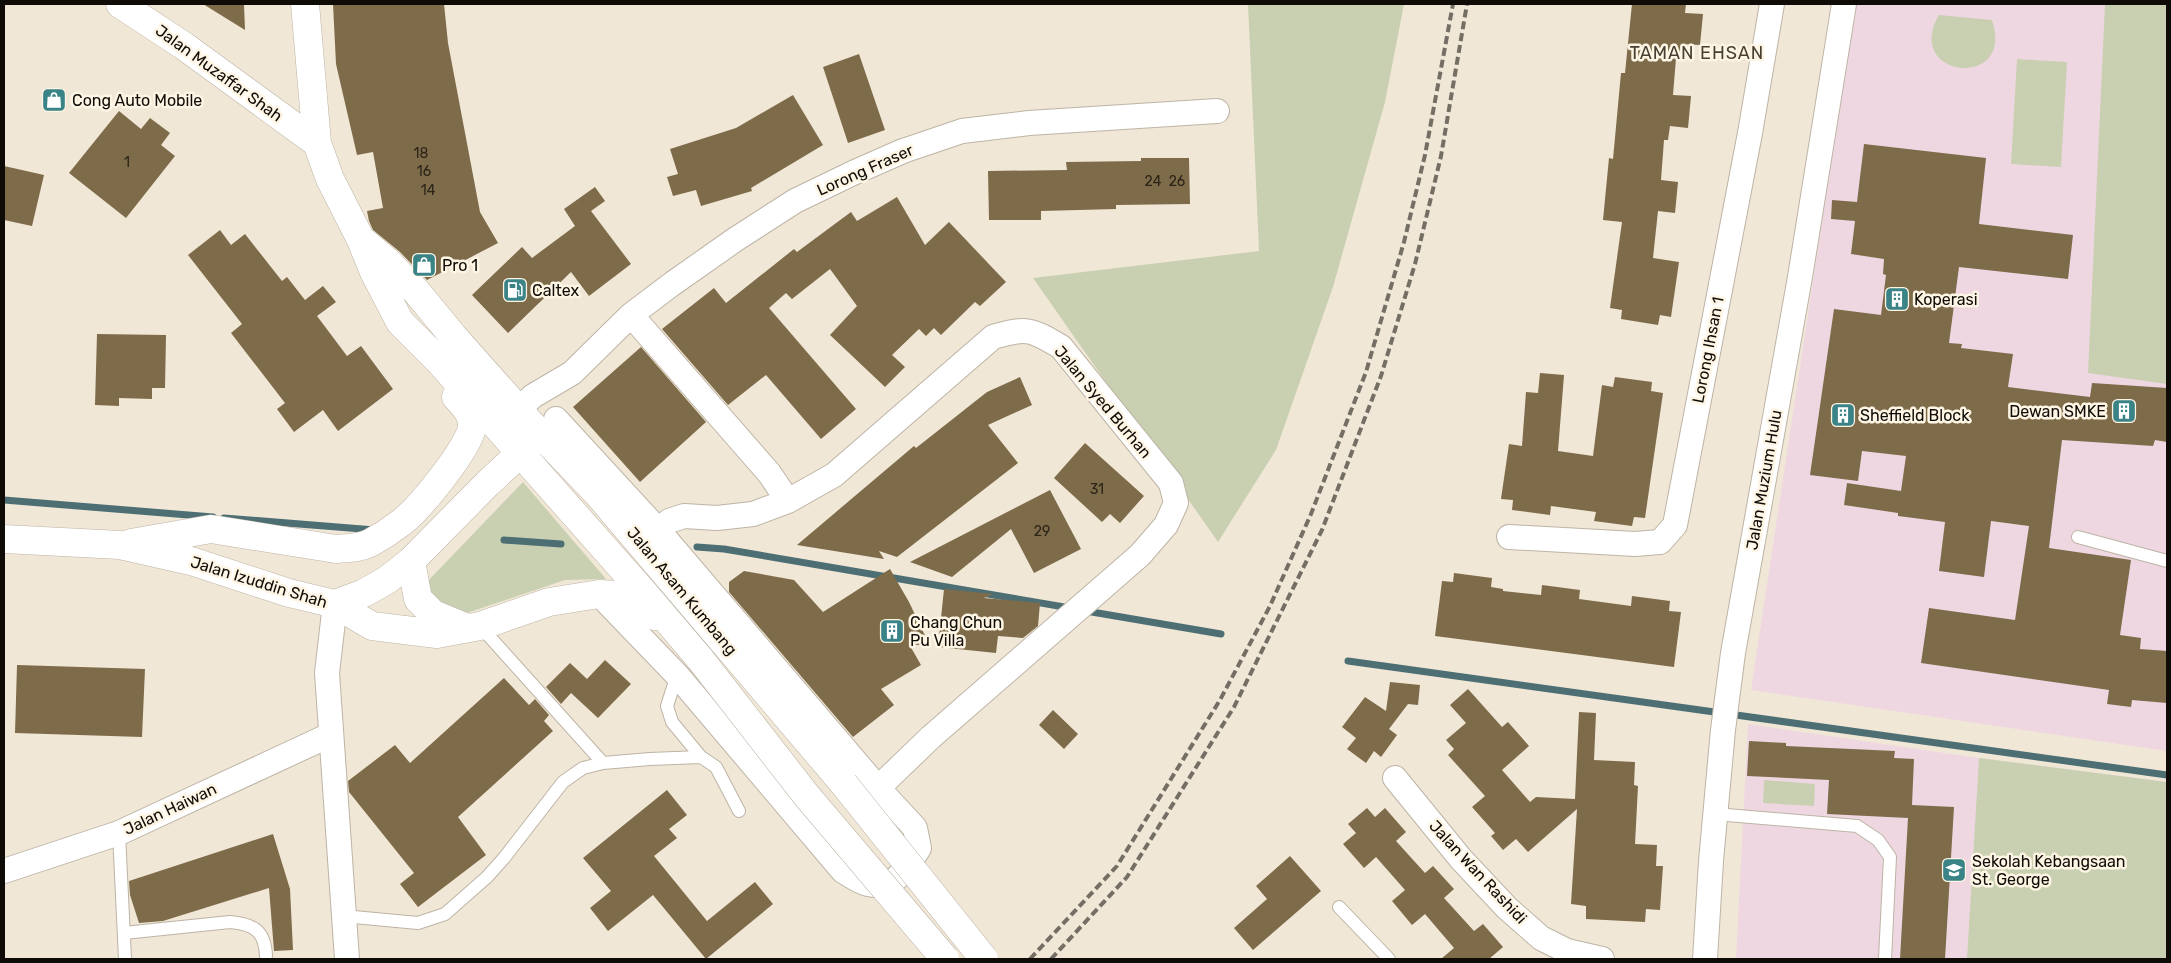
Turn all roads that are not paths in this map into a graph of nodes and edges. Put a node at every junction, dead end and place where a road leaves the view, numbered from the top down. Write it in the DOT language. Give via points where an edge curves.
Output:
graph roads {
  1 [pos="120,4"];
  2 [pos="305,4"];
  3 [pos="1772,4"];
  4 [pos="1839,4"];
  5 [pos="1217,111"];
  6 [pos="317,143"];
  7 [pos="361,240"];
  8 [pos="631,315"];
  9 [pos="439,361"];
  10 [pos="572,373"];
  11 [pos="519,409"];
  12 [pos="548,426"];
  13 [pos="497,429"];
  14 [pos="520,454"];
  15 [pos="788,501"];
  16 [pos="658,530"];
  17 [pos="2078,537"];
  18 [pos="1509,538"];
  19 [pos="4,539"];
  20 [pos="120,545"];
  21 [pos="411,561"];
  22 [pos="2167,561"];
  23 [pos="599,594"];
  24 [pos="335,604"];
  25 [pos="669,624"];
  26 [pos="473,627"];
  27 [pos="677,675"];
  28 [pos="330,735"];
  29 [pos="702,757"];
  30 [pos="603,763"];
  31 [pos="1395,778"];
  32 [pos="878,788"];
  33 [pos="739,811"];
  34 [pos="1716,814"];
  35 [pos="119,833"];
  36 [pos="4,871"];
  37 [pos="1339,908"];
  38 [pos="343,916"];
  39 [pos="124,933"];
  40 [pos="266,956"];
  41 [pos="125,959"];
  42 [pos="347,959"];
  43 [pos="945,959"];
  44 [pos="984,959"];
  45 [pos="1389,959"];
  46 [pos="1602,959"];
  47 [pos="1705,959"];
  48 [pos="1885,959"];
  1 -- 6 [label="main road, Jalan Muzaffar Shah" via="184,46"];
  2 -- 6 [label="main road, Jalan Asam Kumbang"];
  3 -- 18 [label="street, Lorong Ihsan 1" via="1674,525 1660,542 1636,544"];
  4 -- 34 [label="street, Jalan Muzium Hulu" via="1798,287 1734,653"];
  5 -- 8 [label="street, Lorong Fraser" via="1029,123 962,131 904,151 795,201"];
  6 -- 7 [label="main road, Jalan Asam Kumbang" via="330,179"];
  7 -- 9 [label="main road, Jalan Asam Kumbang" via="400,322"];
  7 -- 11 [label="main road, Jalan Asam Kumbang" via="416,291"];
  8 -- 10 [label="street, Lorong Fraser"];
  8 -- 15 [label="street" via="769,473"];
  9 -- 13 [label="main road, Jalan Asam Kumbang"];
  9 -- 20 [label="main road" via="438,373 470,412 470,434 452,466 403,521 377,539 350,548 336,548 211,529"];
  10 -- 11 [label="street, Lorong Fraser" via="533,396"];
  10 -- 12 [label="street, Lorong Fraser"];
  11 -- 12 [label="main road, Jalan Asam Kumbang"];
  11 -- 13 [label="street, Lorong Fraser"];
  12 -- 14 [label="main road, Jalan Izuddin Shah"];
  12 -- 16 [label="street"];
  12 -- 44 [label="main road, Jalan Asam Kumbang, bridge" via="624,524 844,784"];
  13 -- 14 [label="main road, Jalan Asam Kumbang"];
  14 -- 21 [label="main road, Jalan Izuddin Shah"];
  14 -- 25 [label="main road, Jalan Asam Kumbang"];
  15 -- 16 [label="street, Jalan Syed Burhan" via="753,514 717,518 684,516 669,521"];
  15 -- 32 [label="street, Jalan Syed Burhan" via="834,475 993,337 1016,330 1036,332 1061,347 1171,482 1176,503 1166,525 1140,555 1067,616"];
  16 -- 32 [label="street"];
  17 -- 22 [label="lane"];
  19 -- 20 [label="main road, Jalan Izuddin Shah"];
  20 -- 24 [label="main road, Jalan Izuddin Shah" via="191,561 289,593"];
  21 -- 24 [label="main road, Jalan Izuddin Shah" via="387,580"];
  21 -- 26 [label="main road" via="418,599 433,614"];
  23 -- 25 [label="main road" via="618,595"];
  23 -- 26 [label="main road" via="549,602"];
  23 -- 27 [label="street"];
  24 -- 26 [label="main road" via="372,626 389,629 437,634"];
  24 -- 28 [label="street" via="327,673"];
  25 -- 43 [label="main road, Jalan Asam Kumbang, bridge" via="806,795"];
  26 -- 30 [label="lane"];
  27 -- 29 [label="lane" via="667,706 672,722"];
  27 -- 32 [label="street" via="843,871 868,884 888,883 903,874 919,848 915,828"];
  28 -- 35 [label="street, Jalan Haiwan"];
  28 -- 38 [label="street"];
  29 -- 30 [label="lane"];
  29 -- 33 [label="lane" via="716,767"];
  30 -- 38 [label="lane" via="583,768 562,782 504,858 446,914 418,923"];
  31 -- 46 [label="street, Jalan Wan Rashidi" via="1461,859 1534,932 1567,951"];
  34 -- 47 [label="street, Jalan Muzium Hulu"];
  34 -- 48 [label="lane" via="1857,826 1878,840 1890,857"];
  35 -- 36 [label="street, Jalan Haiwan"];
  35 -- 39 [label="lane"];
  37 -- 45 [label="lane"];
  38 -- 42 [label="street"];
  39 -- 40 [label="lane" via="230,922 247,924 258,931 265,943"];
  39 -- 41 [label="lane"];
}
